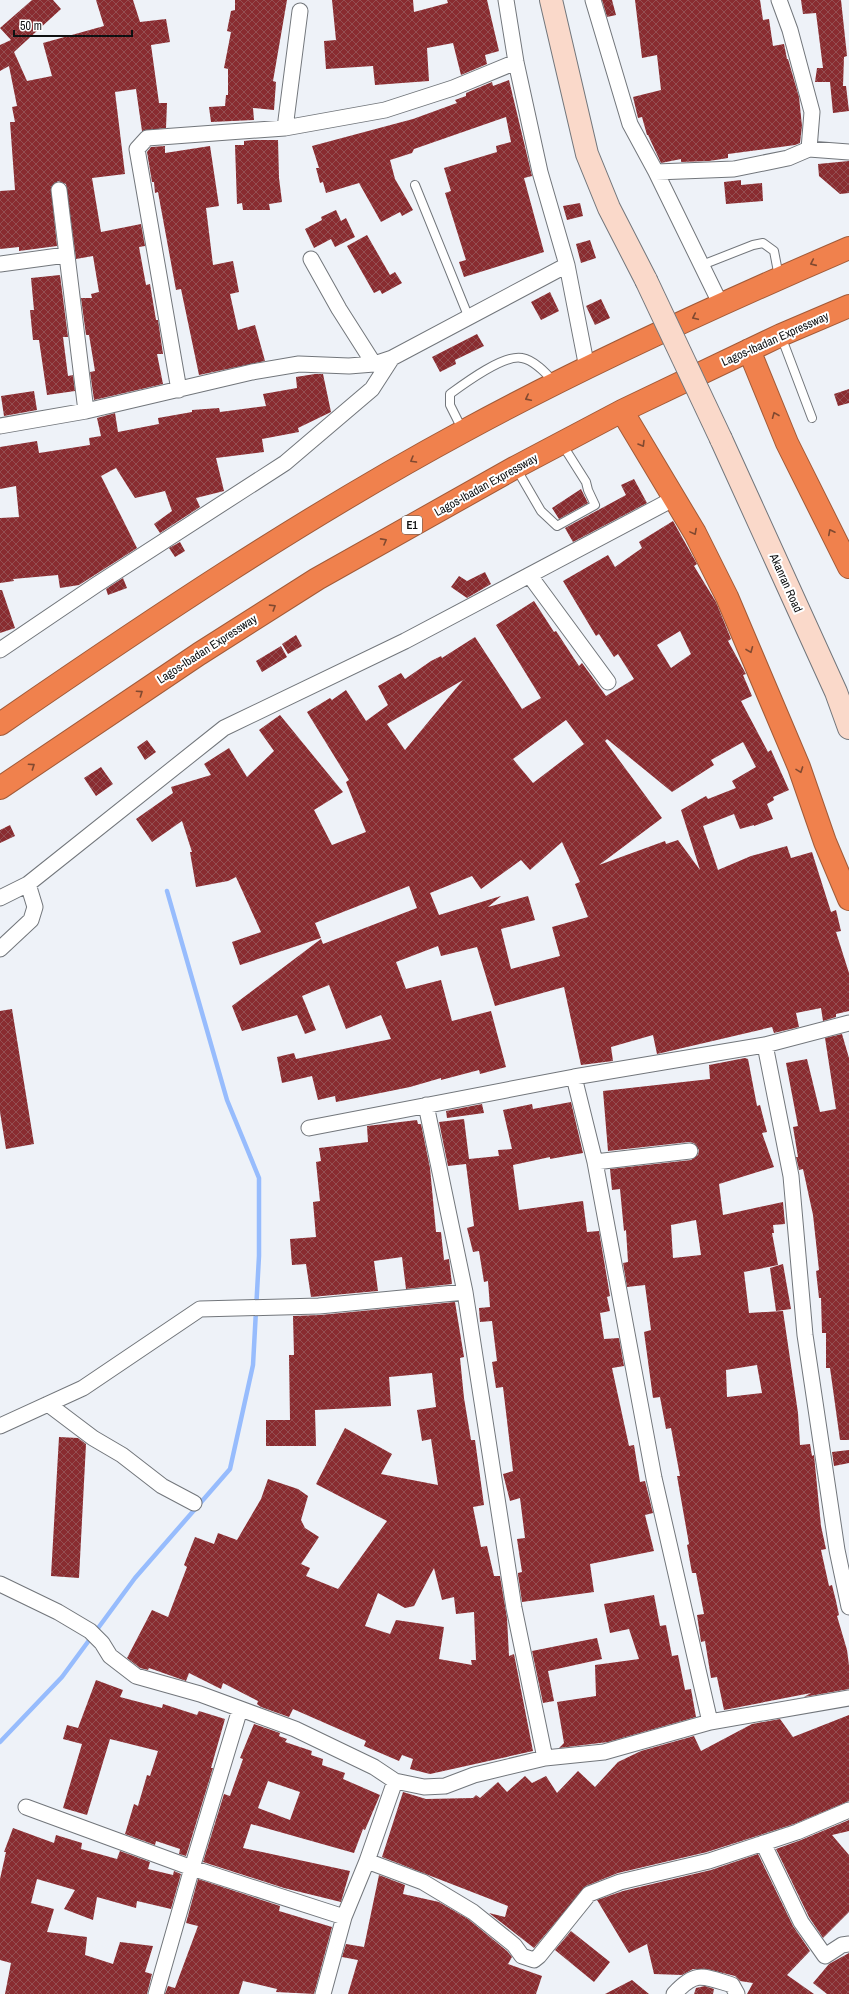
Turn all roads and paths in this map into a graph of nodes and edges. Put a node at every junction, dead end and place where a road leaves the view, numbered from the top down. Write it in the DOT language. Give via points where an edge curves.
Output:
graph roads {
  1 [pos="506,0"];
  2 [pos="551,0"];
  3 [pos="593,0"];
  4 [pos="779,0"];
  5 [pos="300,11"];
  6 [pos="516,62"];
  7 [pos="285,128"];
  8 [pos="809,149"];
  9 [pos="849,152"];
  10 [pos="656,172"];
  11 [pos="415,185"];
  12 [pos="59,190"];
  13 [pos="849,248"];
  14 [pos="66,255"];
  15 [pos="311,259"];
  16 [pos="0,264"];
  17 [pos="567,265"];
  18 [pos="702,265"];
  19 [pos="779,278"];
  20 [pos="721,305"];
  21 [pos="849,306"];
  22 [pos="469,318"];
  23 [pos="781,335"];
  24 [pos="749,350"];
  25 [pos="392,358"];
  26 [pos="374,364"];
  27 [pos="587,368"];
  28 [pos="556,384"];
  29 [pos="179,390"];
  30 [pos="86,411"];
  31 [pos="622,411"];
  32 [pos="812,418"];
  33 [pos="0,426"];
  34 [pos="464,431"];
  35 [pos="562,444"];
  36 [pos="516,467"];
  37 [pos="675,498"];
  38 [pos="848,565"];
  39 [pos="530,576"];
  40 [pos="0,650"];
  41 [pos="608,682"];
  42 [pos="0,724"];
  43 [pos="849,728"];
  44 [pos="0,788"];
  45 [pos="28,884"];
  46 [pos="0,898"];
  47 [pos="849,899"];
  48 [pos="0,949"];
  49 [pos="849,1023"];
  50 [pos="765,1045"];
  51 [pos="574,1077"];
  52 [pos="426,1105"];
  53 [pos="309,1128"];
  54 [pos="690,1151"];
  55 [pos="595,1162"];
  56 [pos="464,1292"];
  57 [pos="48,1404"];
  58 [pos="0,1426"];
  59 [pos="194,1503"];
  60 [pos="0,1584"];
  61 [pos="849,1607"];
  62 [pos="849,1698"];
  63 [pos="240,1709"];
  64 [pos="710,1722"];
  65 [pos="545,1758"];
  66 [pos="394,1781"];
  67 [pos="26,1808"];
  68 [pos="849,1810"];
  69 [pos="763,1843"];
  70 [pos="367,1861"];
  71 [pos="192,1868"];
  72 [pos="344,1917"];
  73 [pos="849,1944"];
  74 [pos="156,1994"];
  75 [pos="323,1994"];
  76 [pos="674,1994"];
  77 [pos="737,1994"];
  1 -- 6 [label="street"];
  2 -- 43 [label="main road, Akanran Road, bridge" via="587,154 609,208 721,439 836,692"];
  3 -- 10 [label="street" via="630,124"];
  4 -- 8 [label="street" via="790,30 812,112"];
  5 -- 7 [label="street"];
  6 -- 7 [label="street" via="453,88 385,110"];
  6 -- 17 [label="street" via="540,172"];
  7 -- 29 [label="street" via="147,138 137,150"];
  8 -- 9 [label="street"];
  8 -- 10 [label="street" via="788,158 734,169"];
  10 -- 18 [label="street"];
  11 -- 22 [label="lane"];
  12 -- 14 [label="street"];
  13 -- 19 [label="highway, one-way"];
  14 -- 16 [label="street"];
  14 -- 30 [label="street"];
  15 -- 26 [label="street"];
  17 -- 22 [label="street"];
  17 -- 27 [label="street"];
  18 -- 19 [label="lane" via="763,243 774,251"];
  18 -- 20 [label="street"];
  19 -- 20 [label="highway"];
  20 -- 27 [label="highway, one-way"];
  21 -- 23 [label="highway, Lagos-Ibadan Expressway / E1"];
  22 -- 25 [label="street"];
  23 -- 24 [label="highway, Lagos-Ibadan Expressway / E1"];
  23 -- 32 [label="lane"];
  24 -- 31 [label="highway, Lagos-Ibadan Expressway / E1"];
  38 -- 24 [label="highway, one-way" via="787,443"];
  25 -- 26 [label="street"];
  25 -- 40 [label="street" via="372,389 285,463"];
  26 -- 29 [label="street" via="299,364 252,372"];
  27 -- 28 [label="highway"];
  28 -- 34 [label="highway, one-way"];
  28 -- 34 [label="lane" via="542,370 523,358 511,357 450,394 450,405"];
  29 -- 30 [label="street"];
  30 -- 33 [label="street"];
  31 -- 35 [label="highway, Lagos-Ibadan Expressway / E1"];
  31 -- 37 [label="highway, one-way"];
  34 -- 42 [label="highway, one-way" via="276,540"];
  35 -- 36 [label="highway, Lagos-Ibadan Expressway / E1"];
  35 -- 36 [label="lane" via="586,482 595,505 557,526 541,511"];
  44 -- 36 [label="highway, Lagos-Ibadan Expressway / E1, one-way" via="199,654 317,579"];
  37 -- 39 [label="street"];
  37 -- 47 [label="highway, one-way" via="695,533 748,645 799,767 825,842"];
  39 -- 41 [label="street"];
  39 -- 45 [label="street" via="405,641 224,728"];
  45 -- 46 [label="street"];
  45 -- 48 [label="street" via="35,907 31,920"];
  49 -- 50 [label="street"];
  50 -- 51 [label="street"];
  50 -- 61 [label="street" via="791,1176 805,1335 837,1550"];
  51 -- 52 [label="street"];
  51 -- 55 [label="street"];
  52 -- 53 [label="street"];
  52 -- 56 [label="street"];
  54 -- 55 [label="street"];
  55 -- 64 [label="street" via="654,1478"];
  56 -- 57 [label="street" via="319,1306 200,1309 83,1388"];
  56 -- 65 [label="street" via="514,1608"];
  57 -- 58 [label="street"];
  57 -- 59 [label="street" via="162,1486"];
  60 -- 63 [label="street" via="58,1612 94,1635 110,1656 136,1676 200,1694"];
  62 -- 64 [label="street"];
  63 -- 66 [label="street" via="295,1729 334,1747 374,1767"];
  63 -- 71 [label="street"];
  64 -- 65 [label="street" via="604,1752"];
  65 -- 66 [label="street" via="474,1775 445,1786 424,1787"];
  66 -- 70 [label="street"];
  67 -- 71 [label="street"];
  68 -- 69 [label="street"];
  69 -- 70 [label="street" via="709,1861 620,1882 589,1894 534,1960 522,1956 514,1945 473,1912 423,1882"];
  69 -- 73 [label="street" via="801,1922 825,1956 842,1945"];
  70 -- 72 [label="street"];
  71 -- 72 [label="street"];
  71 -- 74 [label="street"];
  72 -- 75 [label="street"];
  76 -- 77 [label="street" via="684,1982 693,1977 710,1978 732,1985"];
}
